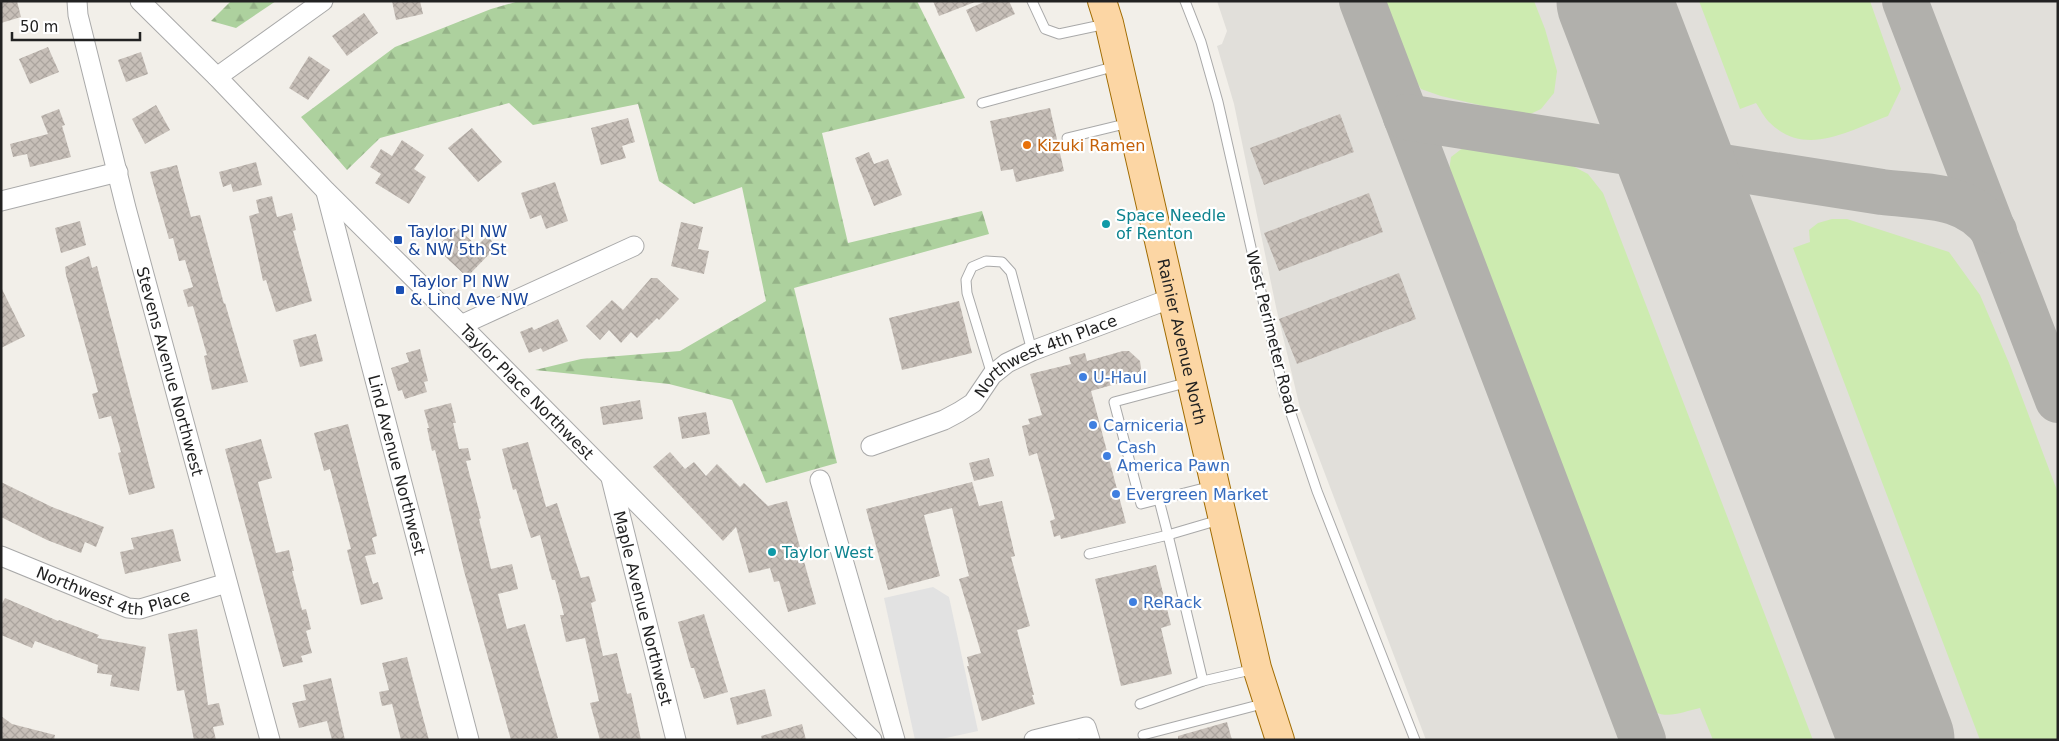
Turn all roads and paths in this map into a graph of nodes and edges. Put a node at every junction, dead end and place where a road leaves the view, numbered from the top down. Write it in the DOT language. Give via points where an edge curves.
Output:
graph roads {
  1 [pos="77,1"];
  2 [pos="140,1"];
  3 [pos="323,1"];
  4 [pos="1032,1"];
  5 [pos="1185,1"];
  6 [pos="1105,12"];
  7 [pos="1118,66"];
  8 [pos="217,77"];
  9 [pos="982,104"];
  10 [pos="1132,122"];
  11 [pos="1067,138"];
  12 [pos="118,172"];
  13 [pos="326,191"];
  14 [pos="1,201"];
  15 [pos="634,246"];
  16 [pos="1172,298"];
  17 [pos="461,325"];
  18 [pos="1032,350"];
  19 [pos="992,375"];
  20 [pos="1191,382"];
  21 [pos="871,446"];
  22 [pos="610,476"];
  23 [pos="820,480"];
  24 [pos="1215,485"];
  25 [pos="1159,500"];
  26 [pos="1223,519"];
  27 [pos="1168,535"];
  28 [pos="1089,554"];
  29 [pos="1,556"];
  30 [pos="227,583"];
  31 [pos="1257,668"];
  32 [pos="1203,681"];
  33 [pos="1268,703"];
  34 [pos="1140,704"];
  35 [pos="1088,733"];
  36 [pos="1143,734"];
  37 [pos="270,740"];
  38 [pos="469,740"];
  39 [pos="676,740"];
  40 [pos="872,740"];
  41 [pos="895,740"];
  42 [pos="1034,740"];
  43 [pos="1280,740"];
  44 [pos="1415,740"];
  1 -- 12 [label="street, Stevens Avenue Northwest"];
  2 -- 8 [label="street, Taylor Place Northwest"];
  3 -- 8 [label="street"];
  4 -- 6 [label="lane" via="1045,29 1059,34"];
  5 -- 44 [label="lane, West Perimeter Road" via="1218,102 1284,393 1317,491"];
  6 -- 7 [label="main road, Rainier Avenue North"];
  7 -- 9 [label="lane"];
  7 -- 10 [label="main road, Rainier Avenue North"];
  8 -- 13 [label="street, Taylor Place Northwest"];
  10 -- 11 [label="lane"];
  10 -- 16 [label="main road, Rainier Avenue North"];
  12 -- 14 [label="street"];
  12 -- 30 [label="street, Stevens Avenue Northwest"];
  13 -- 17 [label="street, Taylor Place Northwest"];
  13 -- 38 [label="street, Lind Avenue Northwest"];
  15 -- 17 [label="street"];
  16 -- 18 [label="street, Northwest 4th Place"];
  16 -- 20 [label="main road, Rainier Avenue North"];
  17 -- 22 [label="street, Taylor Place Northwest"];
  18 -- 19 [label="street, Northwest 4th Place"];
  18 -- 19 [label="lane" via="1011,272 1002,262 986,261 972,268 966,280 967,293"];
  19 -- 21 [label="street, Northwest 4th Place" via="972,403 959,412"];
  20 -- 24 [label="main road, Rainier Avenue North"];
  20 -- 25 [label="lane" via="1114,402 1141,504"];
  22 -- 39 [label="street, Maple Avenue Northwest"];
  22 -- 40 [label="street, Taylor Place Northwest"];
  23 -- 41 [label="street"];
  24 -- 25 [label="lane"];
  24 -- 26 [label="main road, Rainier Avenue North"];
  25 -- 27 [label="lane"];
  26 -- 27 [label="lane"];
  26 -- 31 [label="main road, Rainier Avenue North"];
  27 -- 28 [label="lane"];
  27 -- 32 [label="lane"];
  29 -- 30 [label="street, Northwest 4th Place" via="128,608 140,609"];
  30 -- 37 [label="street, Stevens Avenue Northwest"];
  31 -- 32 [label="lane"];
  31 -- 33 [label="main road, Rainier Avenue North"];
  32 -- 34 [label="lane"];
  33 -- 36 [label="lane"];
  33 -- 43 [label="main road, Rainier Avenue North"];
  35 -- 42 [label="street"];
}
